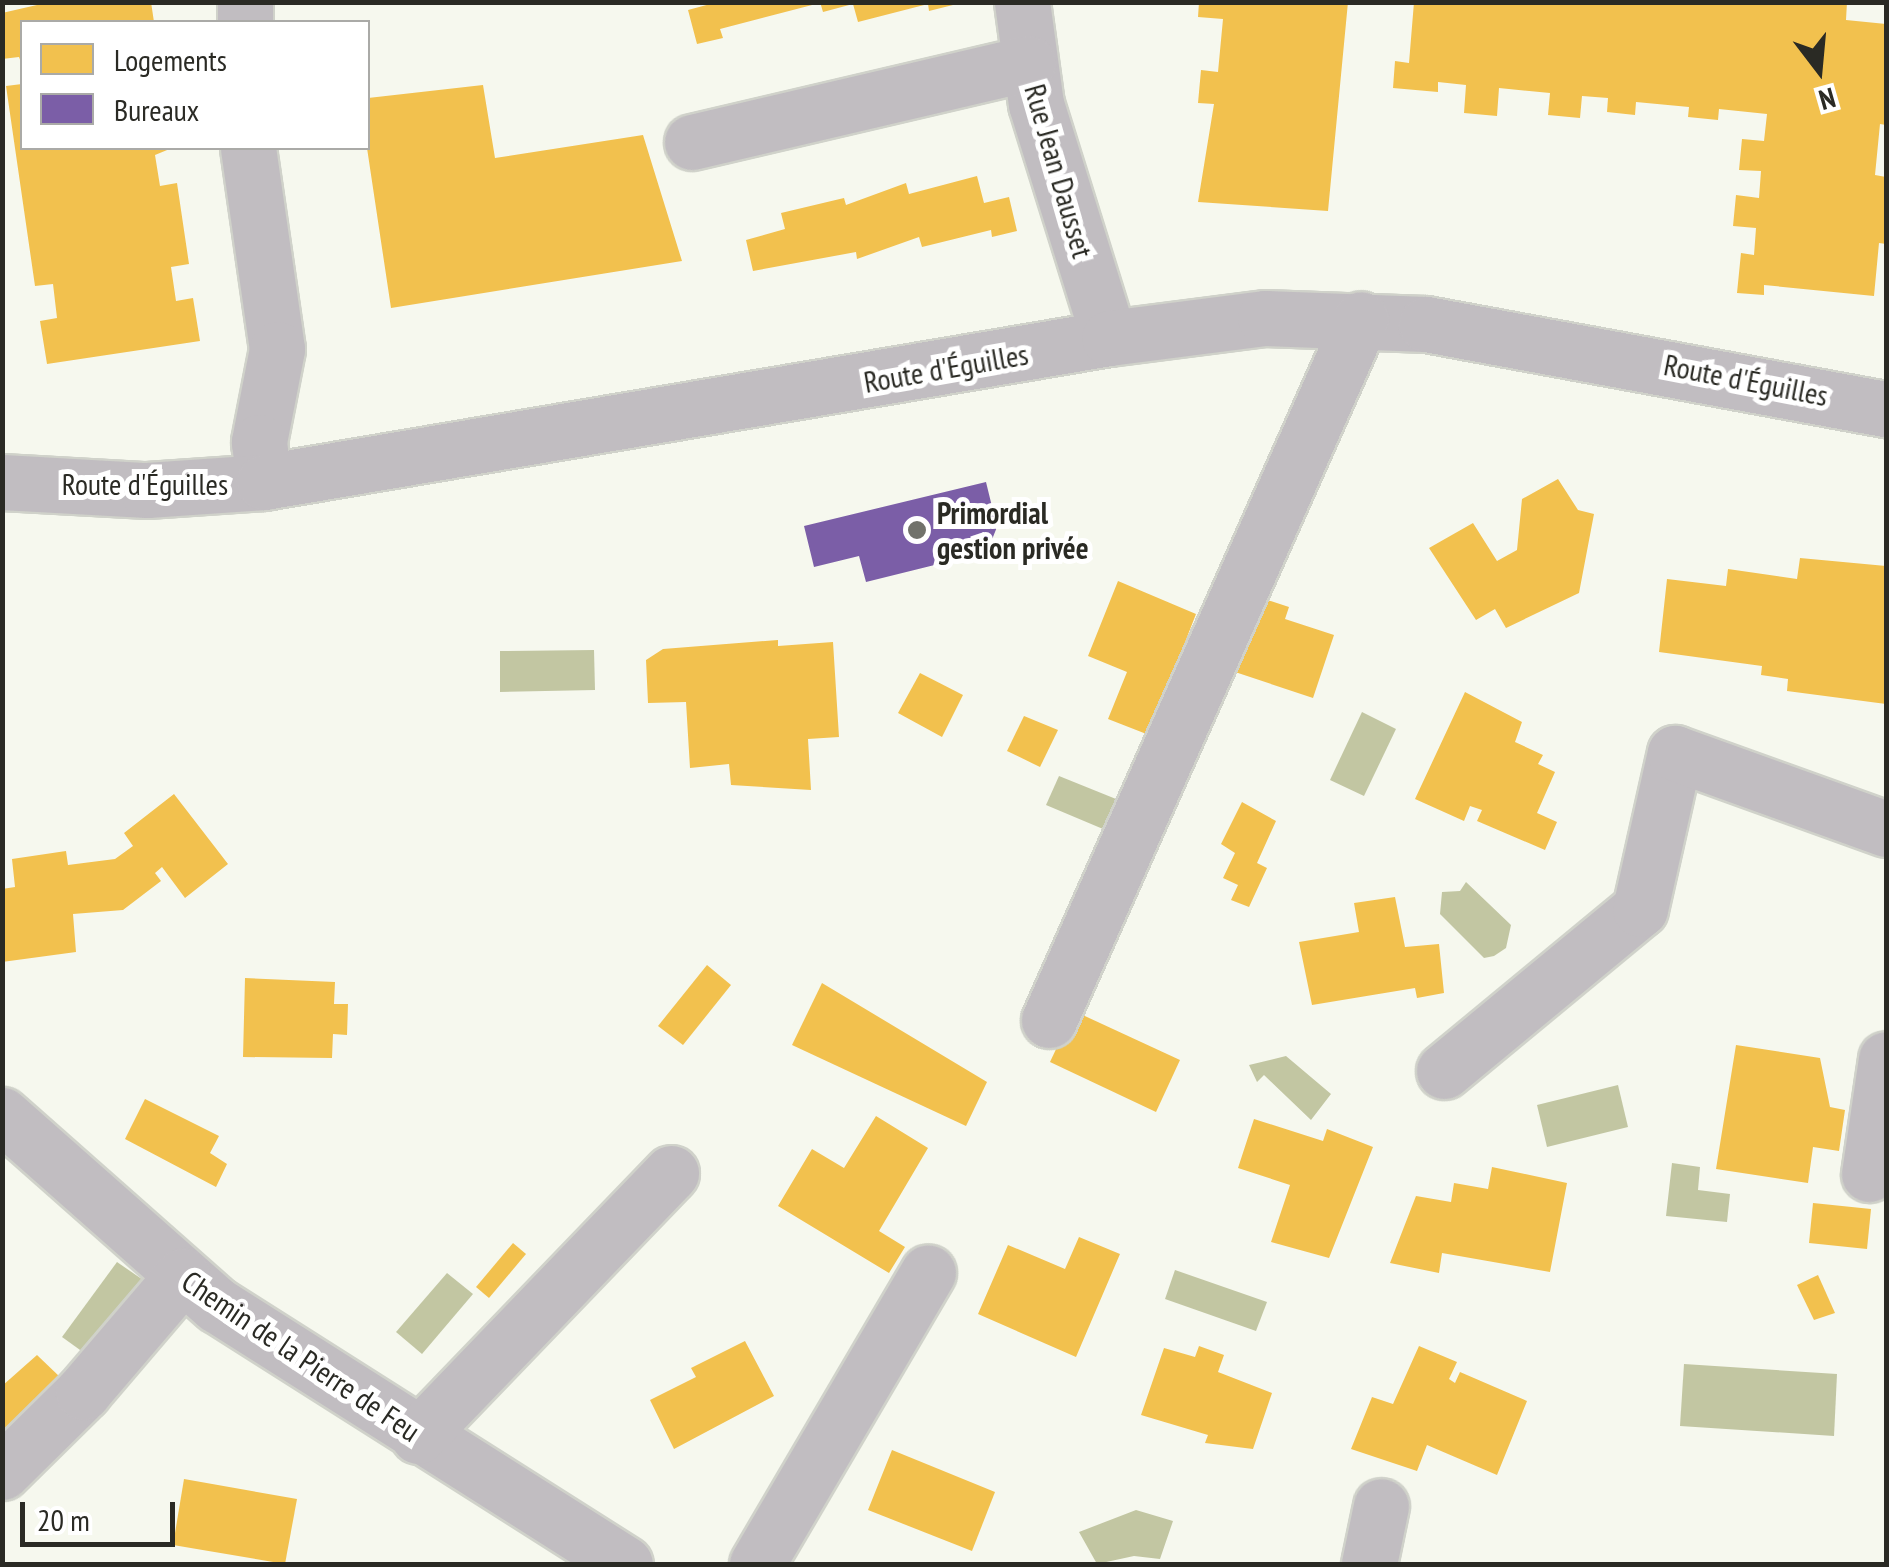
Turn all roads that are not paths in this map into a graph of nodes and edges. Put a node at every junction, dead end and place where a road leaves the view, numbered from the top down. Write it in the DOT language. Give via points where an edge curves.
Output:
graph roads {
  1 [pos="1022,2"];
  2 [pos="1028,62"];
  3 [pos="692,142"];
  4 [pos="248,150"];
  5 [pos="1361,319"];
  6 [pos="1109,338"];
  7 [pos="1886,409"];
  8 [pos="2,482"];
  9 [pos="264,482"];
  10 [pos="1886,829"];
  11 [pos="1049,1020"];
  12 [pos="1886,1059"];
  13 [pos="1444,1071"];
  14 [pos="2,1114"];
  15 [pos="671,1173"];
  16 [pos="1870,1174"];
  17 [pos="928,1272"];
  18 [pos="182,1276"];
  19 [pos="418,1436"];
  20 [pos="2,1472"];
  21 [pos="1381,1506"];
  22 [pos="625,1564"];
  23 [pos="757,1564"];
  24 [pos="1369,1564"];
  1 -- 2 [label="street, Rue Jean Dausset"];
  2 -- 3 [label="street"];
  2 -- 6 [label="street, Rue Jean Dausset"];
  4 -- 9 [label="street" via="277,349 259,442"];
  5 -- 6 [label="street, Route d'Éguilles" via="1265,318"];
  5 -- 7 [label="street, Route d'Éguilles" via="1672,364"];
  5 -- 11 [label="street"];
  6 -- 9 [label="street, Route d'Éguilles"];
  8 -- 9 [label="street, Route d'Éguilles" via="147,490"];
  10 -- 13 [label="street" via="1675,753 1640,910"];
  12 -- 16 [label="street"];
  14 -- 18 [label="street, Chemin de la Pierre de Feu"];
  15 -- 19 [label="street"];
  17 -- 23 [label="street"];
  18 -- 19 [label="street, Chemin de la Pierre de Feu"];
  18 -- 20 [label="street" via="84,1392"];
  19 -- 22 [label="street, Chemin de la Pierre de Feu"];
  21 -- 24 [label="street"];
}
